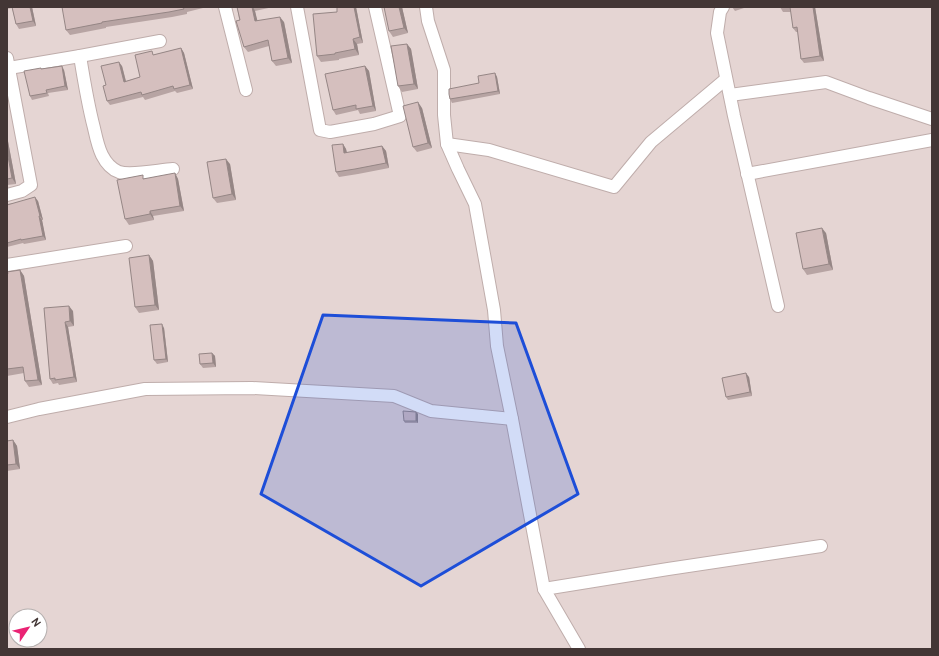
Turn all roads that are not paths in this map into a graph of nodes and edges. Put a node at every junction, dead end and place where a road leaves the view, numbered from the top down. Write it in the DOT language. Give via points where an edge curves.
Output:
graph roads {
  1 [pos="225,7"];
  2 [pos="297,7"];
  3 [pos="375,7"];
  4 [pos="426,7"];
  5 [pos="723,7"];
  6 [pos="160,41"];
  7 [pos="80,56"];
  8 [pos="8,63"];
  9 [pos="726,79"];
  10 [pos="246,90"];
  11 [pos="730,96"];
  12 [pos="932,119"];
  13 [pos="932,140"];
  14 [pos="447,144"];
  15 [pos="173,169"];
  16 [pos="747,174"];
  17 [pos="7,195"];
  18 [pos="126,246"];
  19 [pos="7,265"];
  20 [pos="778,306"];
  21 [pos="7,416"];
  22 [pos="512,419"];
  23 [pos="820,546"];
  24 [pos="544,589"];
  25 [pos="579,649"];
  1 -- 10 [label="street"];
  2 -- 3 [label="street" via="320,130 330,132 374,124 400,116"];
  4 -- 14 [label="street" via="444,70"];
  5 -- 9 [label="street" via="717,33"];
  6 -- 7 [label="street"];
  7 -- 8 [label="street"];
  7 -- 15 [label="street" via="96,136 108,164 120,172 130,173"];
  8 -- 17 [label="street" via="31,185 22,191"];
  9 -- 11 [label="street"];
  9 -- 14 [label="street" via="651,142 614,187 489,150"];
  11 -- 12 [label="street" via="826,82"];
  11 -- 16 [label="street"];
  13 -- 16 [label="street"];
  14 -- 22 [label="street" via="476,204 494,310 496,346"];
  16 -- 20 [label="street"];
  18 -- 19 [label="street"];
  21 -- 22 [label="street" via="145,389 252,388 394,396 431,411"];
  22 -- 24 [label="street"];
  23 -- 24 [label="street"];
  24 -- 25 [label="street"];
}
